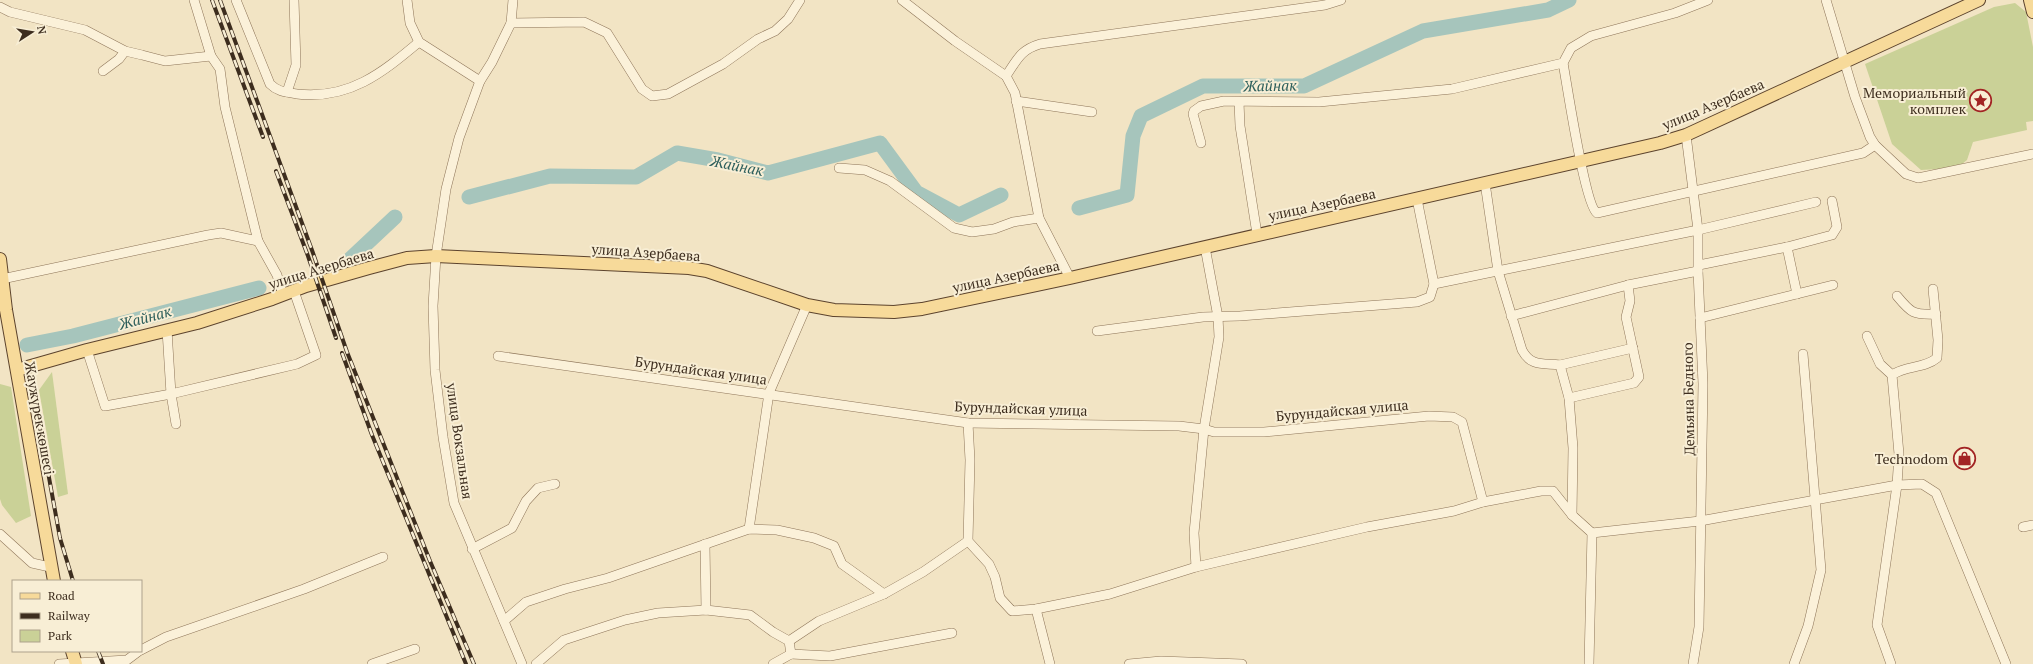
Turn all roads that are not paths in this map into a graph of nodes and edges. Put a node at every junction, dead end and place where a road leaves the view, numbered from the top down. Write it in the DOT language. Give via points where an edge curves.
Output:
graph roads {
  1 [pos="194,0"];
  2 [pos="236,0"];
  3 [pos="294,0"];
  4 [pos="407,0"];
  5 [pos="513,0"];
  6 [pos="800,0"];
  7 [pos="902,0"];
  8 [pos="1341,0"];
  9 [pos="1708,0"];
  10 [pos="1826,0"];
  11 [pos="1979,0"];
  12 [pos="2030,0"];
  13 [pos="1325,3"];
  14 [pos="0,7"];
  15 [pos="2033,12"];
  16 [pos="511,23"];
  17 [pos="419,42"];
  18 [pos="126,51"];
  19 [pos="211,56"];
  20 [pos="1844,61"];
  21 [pos="1563,63"];
  22 [pos="103,71"];
  23 [pos="1006,76"];
  24 [pos="480,81"];
  25 [pos="287,92"];
  26 [pos="1016,101"];
  27 [pos="1239,102"];
  28 [pos="1092,112"];
  29 [pos="1686,135"];
  30 [pos="1201,143"];
  31 [pos="1875,145"];
  32 [pos="2033,154"];
  33 [pos="1580,161"];
  34 [pos="839,168"];
  35 [pos="1485,183"];
  36 [pos="1694,191"];
  37 [pos="1417,199"];
  38 [pos="1832,201"];
  39 [pos="1816,202"];
  40 [pos="1039,218"];
  41 [pos="1698,230"];
  42 [pos="1257,234"];
  43 [pos="258,241"];
  44 [pos="1205,247"];
  45 [pos="1787,247"];
  46 [pos="436,256"];
  47 [pos="0,259"];
  48 [pos="1698,268"];
  49 [pos="1498,271"];
  50 [pos="1070,278"];
  51 [pos="2,279"];
  52 [pos="1434,284"];
  53 [pos="1628,285"];
  54 [pos="1833,285"];
  55 [pos="1933,289"];
  56 [pos="289,293"];
  57 [pos="1797,294"];
  58 [pos="1897,296"];
  59 [pos="806,305"];
  60 [pos="1936,314"];
  61 [pos="1511,316"];
  62 [pos="1218,317"];
  63 [pos="1700,318"];
  64 [pos="166,330"];
  65 [pos="1097,331"];
  66 [pos="1867,336"];
  67 [pos="1633,348"];
  68 [pos="87,350"];
  69 [pos="1803,354"];
  70 [pos="498,356"];
  71 [pos="1560,365"];
  72 [pos="17,370"];
  73 [pos="1892,375"];
  74 [pos="768,393"];
  75 [pos="171,394"];
  76 [pos="1569,398"];
  77 [pos="968,423"];
  78 [pos="176,424"];
  79 [pos="1204,428"];
  80 [pos="555,484"];
  81 [pos="1897,485"];
  82 [pos="1816,500"];
  83 [pos="1483,502"];
  84 [pos="1572,515"];
  85 [pos="1700,521"];
  86 [pos="2033,525"];
  87 [pos="2023,527"];
  88 [pos="749,529"];
  89 [pos="1592,533"];
  90 [pos="0,534"];
  91 [pos="968,541"];
  92 [pos="705,544"];
  93 [pos="472,549"];
  94 [pos="382,557"];
  95 [pos="50,567"];
  96 [pos="1196,567"];
  97 [pos="54,580"];
  98 [pos="884,594"];
  99 [pos="1036,608"];
  100 [pos="706,610"];
  101 [pos="504,621"];
  102 [pos="952,634"];
  103 [pos="789,641"];
  104 [pos="415,648"];
  105 [pos="142,649"];
  106 [pos="138,652"];
  107 [pos="791,654"];
  108 [pos="75,659"];
  109 [pos="130,662"];
  110 [pos="59,664"];
  111 [pos="372,664"];
  112 [pos="522,664"];
  113 [pos="536,664"];
  114 [pos="773,664"];
  115 [pos="1050,664"];
  116 [pos="1129,664"];
  117 [pos="1242,664"];
  118 [pos="1589,664"];
  119 [pos="1693,664"];
  120 [pos="1794,664"];
  121 [pos="1891,664"];
  122 [pos="2006,664"];
  1 -- 19 [label="street"];
  2 -- 25 [label="street" via="270,84 276,90"];
  3 -- 25 [label="street" via="296,65"];
  4 -- 17 [label="street" via="410,23"];
  5 -- 16 [label="street"];
  6 -- 16 [label="street" via="788,18 775,30 724,64 668,94 652,96 642,89 607,33 584,22"];
  7 -- 23 [label="street"];
  8 -- 13 [label="street"];
  9 -- 21 [label="street" via="1675,13 1591,36 1571,48"];
  10 -- 20 [label="street"];
  11 -- 20 [label="main road, улица Азербаева"];
  12 -- 15 [label="main road"];
  13 -- 23 [label="street" via="1040,44 1021,53"];
  14 -- 18 [label="street" via="10,12 85,30"];
  16 -- 24 [label="street, улица Вокзальная"];
  17 -- 24 [label="street"];
  17 -- 25 [label="street" via="387,69 345,91 314,96"];
  18 -- 19 [label="street" via="165,61"];
  18 -- 22 [label="street"];
  19 -- 43 [label="street" via="220,69 225,106"];
  20 -- 29 [label="main road, улица Азербаева"];
  20 -- 31 [label="street" via="1864,125"];
  21 -- 27 [label="street" via="1452,89 1319,102"];
  21 -- 33 [label="street"];
  23 -- 26 [label="street"];
  24 -- 46 [label="street, улица Вокзальная" via="459,138 446,189"];
  26 -- 28 [label="street"];
  26 -- 40 [label="street"];
  27 -- 30 [label="street" via="1200,106 1194,111"];
  27 -- 42 [label="street" via="1240,126"];
  29 -- 33 [label="main road, улица Азербаева"];
  29 -- 36 [label="street, Демьяна Бедного"];
  31 -- 32 [label="street" via="1906,174 1918,178"];
  31 -- 36 [label="street" via="1863,153"];
  33 -- 35 [label="main road, улица Азербаева"];
  33 -- 36 [label="street" via="1592,207 1597,213"];
  34 -- 40 [label="street" via="865,170 884,178 954,228 972,232"];
  35 -- 37 [label="main road, улица Азербаева"];
  35 -- 49 [label="street"];
  36 -- 41 [label="street, Демьяна Бедного"];
  37 -- 42 [label="main road, улица Азербаева"];
  37 -- 52 [label="street"];
  38 -- 45 [label="street" via="1837,227 1832,235"];
  39 -- 41 [label="street"];
  40 -- 50 [label="street"];
  41 -- 48 [label="street, Демьяна Бедного"];
  41 -- 49 [label="street"];
  42 -- 44 [label="main road, улица Азербаева"];
  43 -- 51 [label="street" via="221,234 208,235"];
  43 -- 56 [label="street"];
  44 -- 50 [label="main road, улица Азербаева"];
  44 -- 62 [label="street"];
  45 -- 48 [label="street"];
  45 -- 57 [label="street"];
  46 -- 56 [label="main road, улица Азербаева" via="408,258"];
  46 -- 59 [label="main road, улица Азербаева" via="689,268 707,271"];
  46 -- 93 [label="street, улица Вокзальная" via="433,306 435,370 443,437 454,503"];
  47 -- 51 [label="main road, Жаужүрек көшесі"];
  48 -- 53 [label="street"];
  48 -- 63 [label="street, Демьяна Бедного"];
  49 -- 52 [label="street"];
  49 -- 61 [label="street"];
  50 -- 59 [label="main road, улица Азербаева" via="922,309 894,312 834,310"];
  51 -- 72 [label="main road, Жаужүрек көшесі"];
  52 -- 62 [label="street" via="1430,297 1417,302"];
  53 -- 61 [label="street"];
  53 -- 67 [label="street" via="1630,301 1626,317"];
  54 -- 57 [label="street"];
  55 -- 60 [label="street"];
  56 -- 64 [label="main road, улица Азербаева" via="197,323"];
  56 -- 75 [label="street" via="316,355 297,364"];
  57 -- 63 [label="street"];
  58 -- 60 [label="street" via="1915,314"];
  59 -- 74 [label="street"];
  60 -- 73 [label="street" via="1937,358 1930,364 1898,370"];
  61 -- 71 [label="street" via="1526,358 1533,363"];
  62 -- 65 [label="street"];
  62 -- 79 [label="street" via="1219,337"];
  63 -- 85 [label="street, Демьяна Бедного" via="1703,392"];
  64 -- 68 [label="main road, улица Азербаева"];
  64 -- 75 [label="street"];
  66 -- 73 [label="street" via="1880,364"];
  67 -- 71 [label="street"];
  67 -- 76 [label="street" via="1639,377 1634,382"];
  68 -- 72 [label="main road, улица Азербаева"];
  68 -- 75 [label="street" via="105,406"];
  69 -- 82 [label="street"];
  70 -- 74 [label="street, Бурундайская улица"];
  71 -- 76 [label="street"];
  72 -- 95 [label="main road, Жаужүрек көшесі"];
  73 -- 81 [label="street" via="1899,454"];
  74 -- 77 [label="street, Бурундайская улица"];
  74 -- 88 [label="street"];
  75 -- 78 [label="street"];
  76 -- 84 [label="street" via="1573,448"];
  77 -- 79 [label="street, Бурундайская улица"];
  77 -- 91 [label="street"];
  79 -- 83 [label="street, Бурундайская улица" via="1214,432 1264,432 1429,416 1453,417 1462,422"];
  79 -- 96 [label="street" via="1194,533"];
  80 -- 93 [label="street" via="538,488 526,500 512,528"];
  81 -- 82 [label="street"];
  81 -- 121 [label="street" via="1877,625"];
  81 -- 122 [label="street" via="1922,484 1936,493"];
  82 -- 85 [label="street"];
  82 -- 120 [label="street" via="1821,570 1808,626"];
  83 -- 84 [label="street" via="1553,491"];
  83 -- 96 [label="street" via="1454,511 1367,527"];
  84 -- 89 [label="street"];
  85 -- 89 [label="street"];
  85 -- 119 [label="street, Демьяна Бедного" via="1699,627"];
  86 -- 87 [label="street"];
  88 -- 92 [label="street"];
  88 -- 98 [label="street" via="777,530 814,538 834,546 842,564"];
  89 -- 118 [label="street"];
  90 -- 95 [label="street" via="32,564"];
  91 -- 98 [label="street" via="924,572"];
  91 -- 99 [label="street" via="989,564 1000,598 1012,611"];
  92 -- 100 [label="street"];
  92 -- 101 [label="street" via="608,578 526,602"];
  93 -- 101 [label="street, улица Вокзальная"];
  94 -- 105 [label="street" via="304,589 166,637"];
  95 -- 97 [label="main road, Жаужүрек көшесі"];
  96 -- 99 [label="street" via="1110,594"];
  98 -- 103 [label="street" via="819,621"];
  99 -- 115 [label="street"];
  100 -- 103 [label="street" via="750,615"];
  100 -- 113 [label="street" via="658,613 587,631 564,640"];
  101 -- 112 [label="street, улица Вокзальная"];
  102 -- 107 [label="street" via="830,656"];
  103 -- 107 [label="street"];
  104 -- 111 [label="street"];
  106 -- 109 [label="street"];
  107 -- 114 [label="street"];
  108 -- 109 [label="street"];
  108 -- 110 [label="street"];
  116 -- 117 [label="street" via="1161,661"];
}
